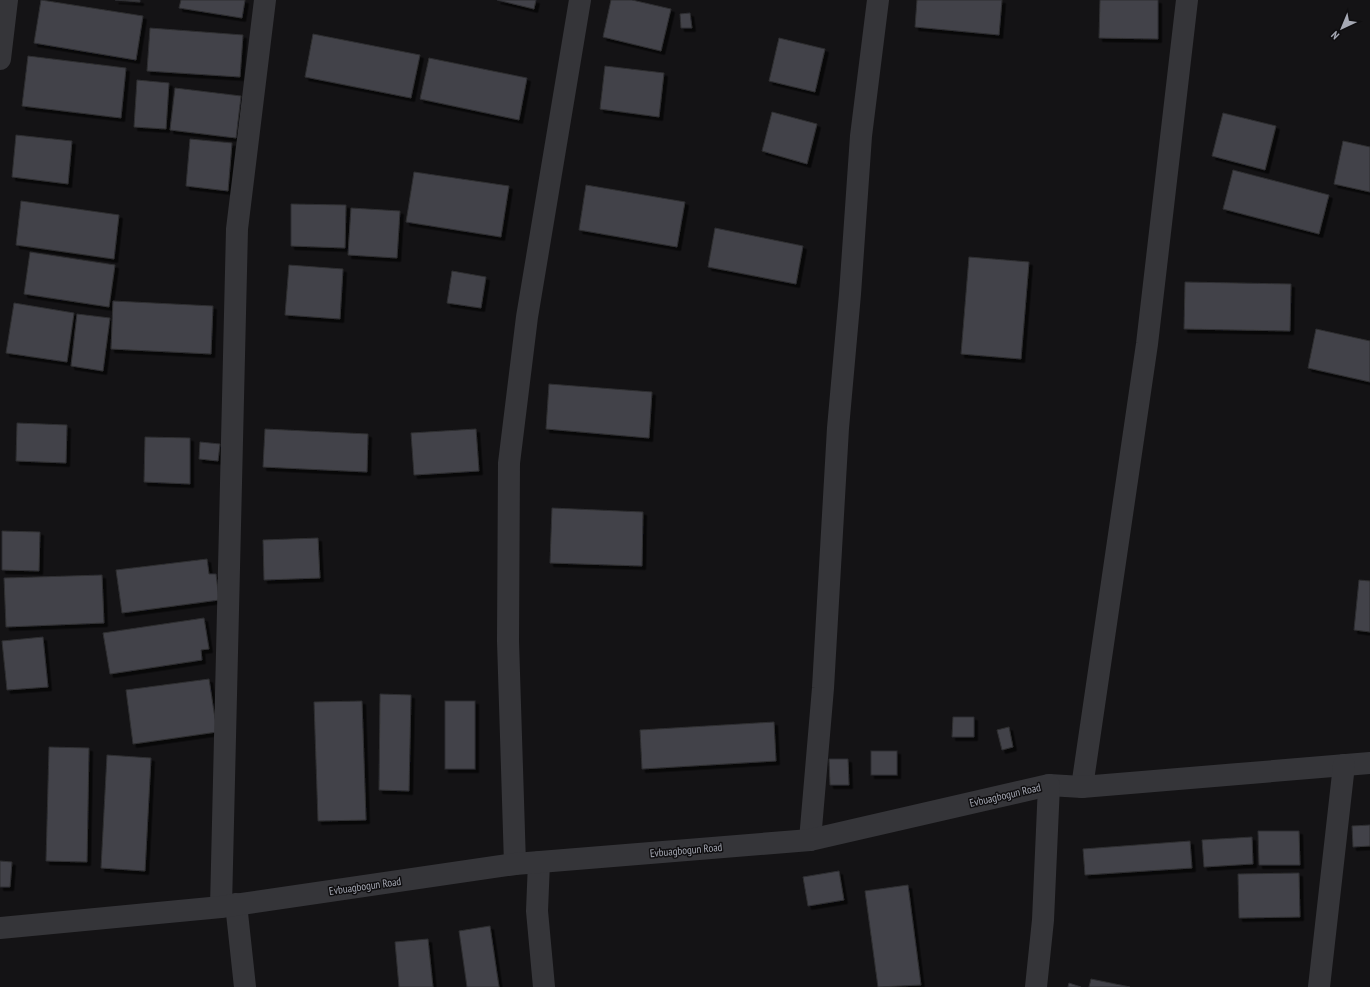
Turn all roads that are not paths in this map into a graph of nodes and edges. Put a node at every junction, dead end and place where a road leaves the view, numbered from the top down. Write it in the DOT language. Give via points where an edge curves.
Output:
graph roads {
  1 [pos="7,0"];
  2 [pos="265,0"];
  3 [pos="580,0"];
  4 [pos="878,0"];
  5 [pos="1187,0"];
  6 [pos="0,59"];
  7 [pos="1370,763"];
  8 [pos="1344,765"];
  9 [pos="1049,785"];
  10 [pos="1082,787"];
  11 [pos="810,840"];
  12 [pos="539,862"];
  13 [pos="515,864"];
  14 [pos="228,906"];
  15 [pos="0,928"];
  16 [pos="245,987"];
  17 [pos="544,987"];
  18 [pos="1036,987"];
  19 [pos="1319,987"];
  1 -- 6 [label="street"];
  2 -- 14 [label="street" via="237,229"];
  3 -- 13 [label="street" via="527,317 509,463 508,641"];
  4 -- 11 [label="street" via="861,136"];
  5 -- 10 [label="street" via="1148,344"];
  7 -- 8 [label="street, Evbuagbogun Road"];
  8 -- 10 [label="street, Evbuagbogun Road"];
  8 -- 19 [label="street"];
  9 -- 10 [label="street, Evbuagbogun Road"];
  9 -- 11 [label="street, Evbuagbogun Road"];
  9 -- 18 [label="street" via="1043,920"];
  11 -- 12 [label="street, Evbuagbogun Road"];
  12 -- 13 [label="street, Evbuagbogun Road"];
  12 -- 17 [label="street" via="537,911"];
  13 -- 14 [label="street, Evbuagbogun Road"];
  14 -- 15 [label="street, Evbuagbogun Road"];
  14 -- 16 [label="street"];
}
